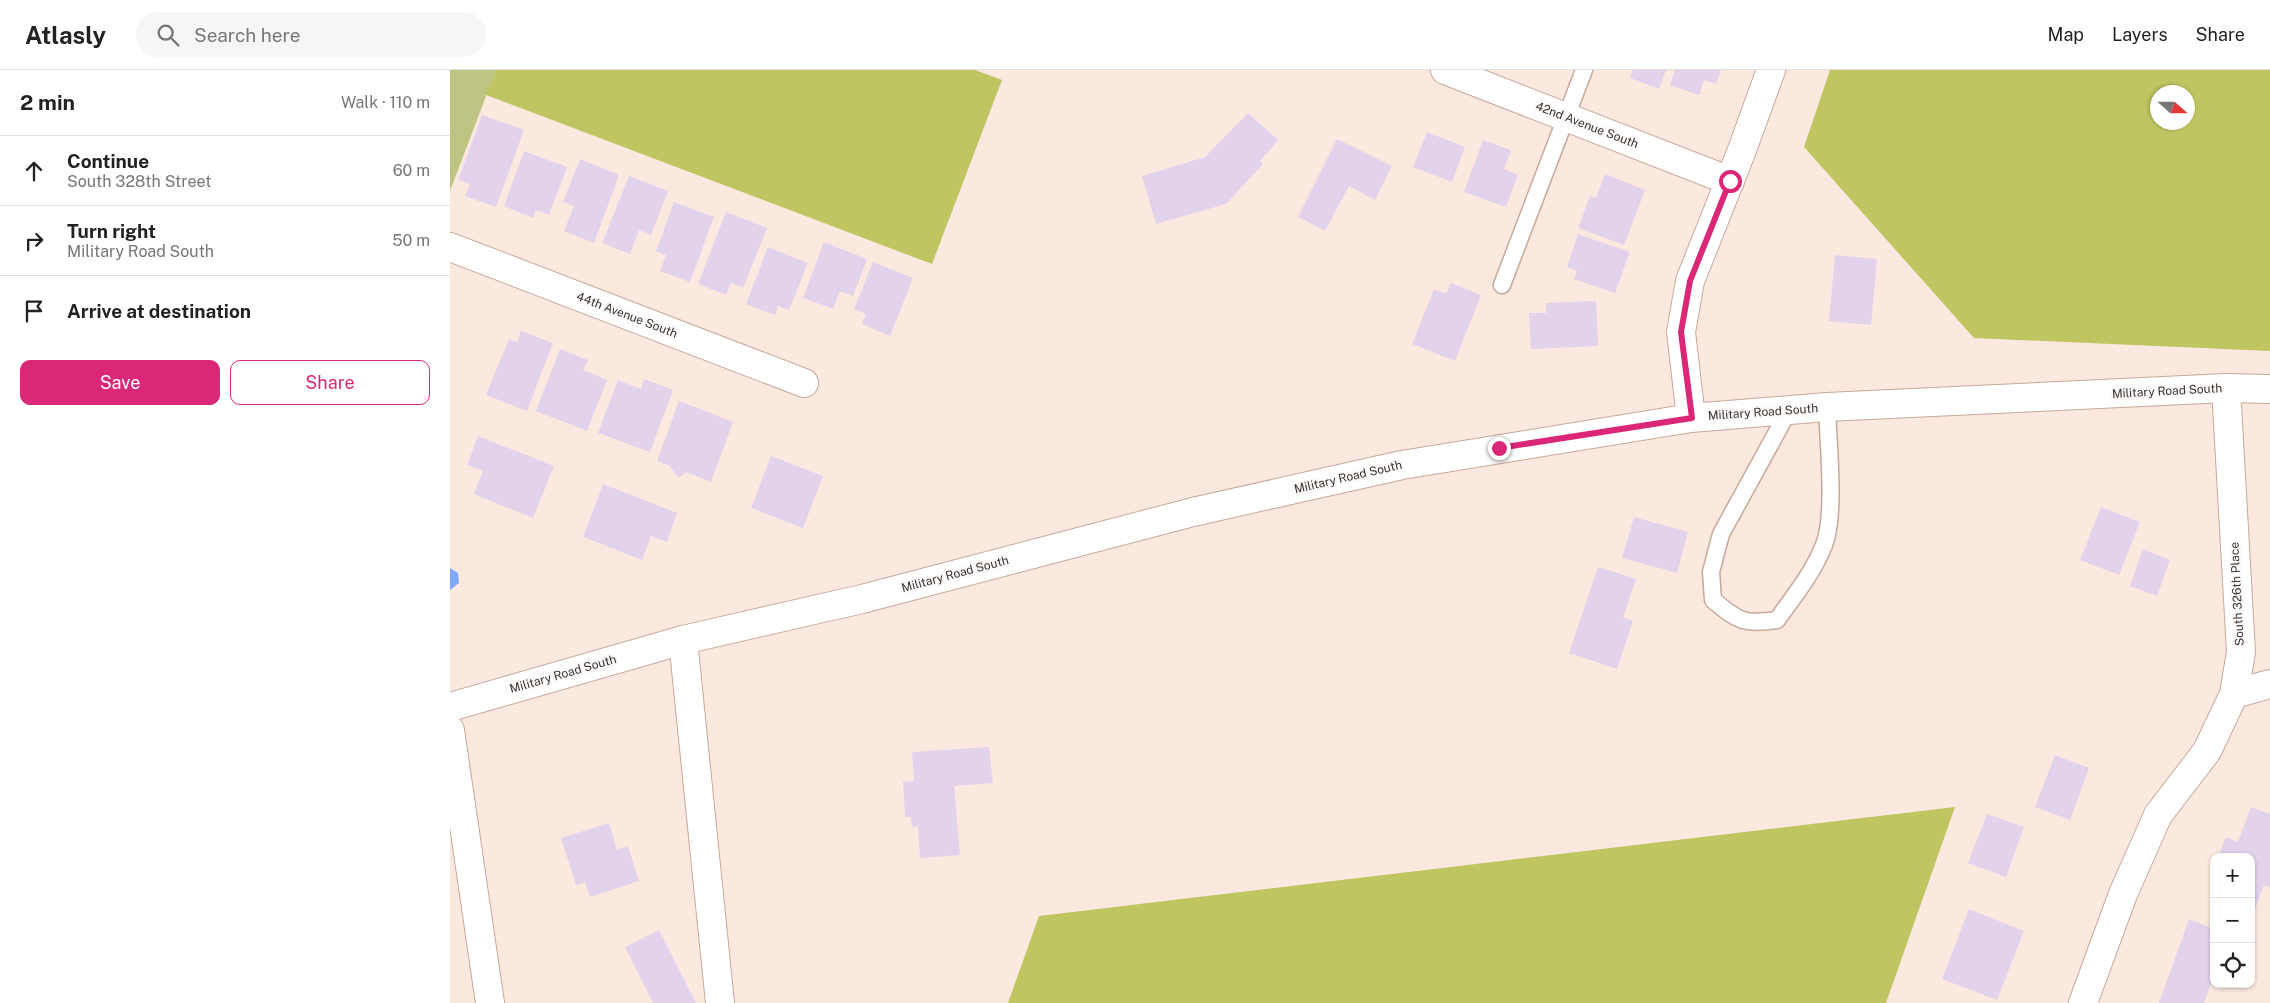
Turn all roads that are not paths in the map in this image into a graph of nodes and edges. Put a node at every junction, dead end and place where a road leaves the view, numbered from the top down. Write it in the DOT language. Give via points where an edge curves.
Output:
graph roads {
  1 [pos="1445,70"];
  2 [pos="1584,70"];
  3 [pos="1771,70"];
  4 [pos="1566,117"];
  5 [pos="1730,181"];
  6 [pos="450,248"];
  7 [pos="1502,285"];
  8 [pos="804,383"];
  9 [pos="2226,388"];
  10 [pos="2270,390"];
  11 [pos="1827,407"];
  12 [pos="1789,410"];
  13 [pos="1692,418"];
  14 [pos="683,640"];
  15 [pos="2270,684"];
  16 [pos="2234,694"];
  17 [pos="450,707"];
  18 [pos="450,730"];
  19 [pos="490,1003"];
  20 [pos="720,1003"];
  21 [pos="2083,1003"];
  1 -- 4 [label="street, 42nd Avenue South"];
  2 -- 4 [label="lane"];
  3 -- 5 [label="street"];
  4 -- 5 [label="street, 42nd Avenue South"];
  4 -- 7 [label="lane"];
  5 -- 13 [label="street" via="1690,281 1681,332"];
  6 -- 8 [label="street, 44th Avenue South"];
  9 -- 10 [label="street, Military Road South"];
  9 -- 11 [label="street, Military Road South"];
  9 -- 16 [label="street, South 326th Place" via="2241,652"];
  11 -- 12 [label="street, Military Road South"];
  11 -- 12 [label="lane" via="1830,507 1825,544 1807,579 1777,620 1754,623 1734,618 1713,600 1710,572 1721,534"];
  12 -- 13 [label="street, Military Road South"];
  13 -- 14 [label="street, Military Road South" via="1402,464 1193,512 862,599"];
  14 -- 17 [label="street, Military Road South"];
  14 -- 20 [label="street"];
  15 -- 16 [label="street"];
  16 -- 21 [label="street, South 326th Place" via="2207,751 2158,815 2123,894"];
  18 -- 19 [label="street"];
}
